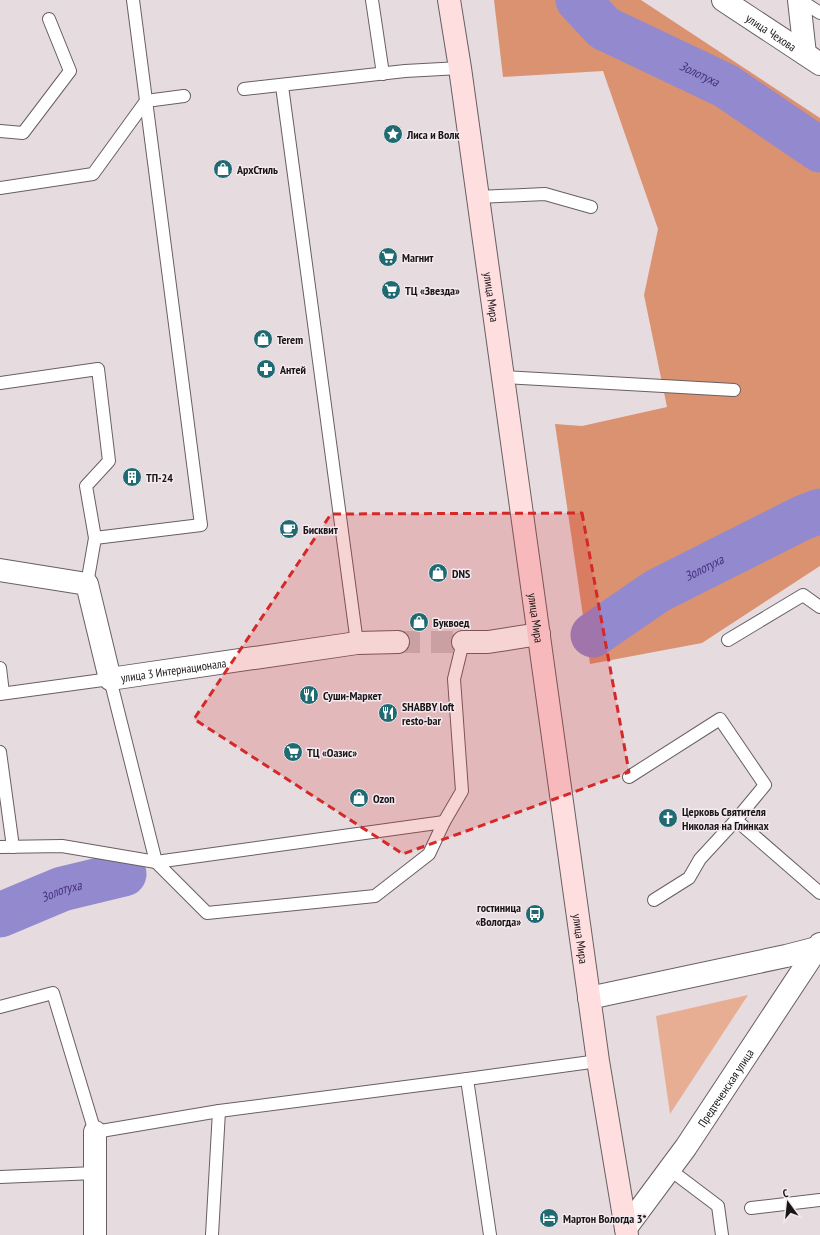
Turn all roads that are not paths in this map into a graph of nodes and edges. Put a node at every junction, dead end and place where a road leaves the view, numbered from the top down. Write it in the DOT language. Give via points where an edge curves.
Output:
graph roads {
  1 [pos="133,0"];
  2 [pos="372,0"];
  3 [pos="449,0"];
  4 [pos="722,0"];
  5 [pos="799,0"];
  6 [pos="820,13"];
  7 [pos="49,19"];
  8 [pos="812,59"];
  9 [pos="460,68"];
  10 [pos="383,74"];
  11 [pos="282,86"];
  12 [pos="244,89"];
  13 [pos="184,96"];
  14 [pos="146,101"];
  15 [pos="0,131"];
  16 [pos="0,188"];
  17 [pos="478,197"];
  18 [pos="591,207"];
  19 [pos="503,377"];
  20 [pos="0,383"];
  21 [pos="734,390"];
  22 [pos="95,538"];
  23 [pos="0,570"];
  24 [pos="87,584"];
  25 [pos="820,607"];
  26 [pos="539,634"];
  27 [pos="728,640"];
  28 [pos="398,642"];
  29 [pos="463,642"];
  30 [pos="357,643"];
  31 [pos="0,668"];
  32 [pos="110,679"];
  33 [pos="2,694"];
  34 [pos="0,752"];
  35 [pos="629,777"];
  36 [pos="736,820"];
  37 [pos="444,822"];
  38 [pos="0,847"];
  39 [pos="13,847"];
  40 [pos="156,862"];
  41 [pos="820,893"];
  42 [pos="654,900"];
  43 [pos="818,946"];
  44 [pos="589,998"];
  45 [pos="0,1007"];
  46 [pos="598,1060"];
  47 [pos="467,1079"];
  48 [pos="219,1111"];
  49 [pos="95,1132"];
  50 [pos="669,1169"];
  51 [pos="96,1173"];
  52 [pos="0,1177"];
  53 [pos="820,1200"];
  54 [pos="751,1208"];
  55 [pos="626,1232"];
  56 [pos="95,1235"];
  57 [pos="212,1235"];
  58 [pos="490,1235"];
  59 [pos="722,1235"];
  1 -- 14 [label="lane"];
  2 -- 10 [label="lane"];
  3 -- 9 [label="main road, улица Мира"];
  4 -- 8 [label="street, улица Чехова"];
  5 -- 6 [label="lane"];
  5 -- 8 [label="street"];
  7 -- 15 [label="lane" via="70,71 23,133"];
  9 -- 10 [label="lane"];
  9 -- 17 [label="main road, улица Мира"];
  10 -- 11 [label="lane"];
  11 -- 12 [label="lane"];
  11 -- 30 [label="lane"];
  13 -- 14 [label="lane"];
  14 -- 16 [label="lane" via="93,174"];
  14 -- 22 [label="lane" via="201,525"];
  17 -- 18 [label="lane" via="545,194"];
  17 -- 19 [label="main road, улица Мира"];
  19 -- 21 [label="lane"];
  19 -- 26 [label="main road, улица Мира"];
  20 -- 22 [label="lane" via="98,369 109,461 86,486"];
  22 -- 24 [label="lane"];
  23 -- 24 [label="street"];
  24 -- 32 [label="street, улица 3 Интернационала"];
  25 -- 27 [label="lane" via="803,595"];
  26 -- 29 [label="street" via="488,642"];
  26 -- 44 [label="main road, улица Мира"];
  28 -- 30 [label="street, улица 3 Интернационала"];
  29 -- 37 [label="lane" via="454,680 462,790"];
  30 -- 32 [label="street, улица 3 Интернационала"];
  31 -- 33 [label="lane"];
  32 -- 33 [label="lane"];
  32 -- 40 [label="lane"];
  34 -- 39 [label="lane"];
  35 -- 36 [label="lane" via="720,719 765,785"];
  36 -- 41 [label="lane"];
  36 -- 42 [label="lane" via="700,859 689,878"];
  37 -- 40 [label="lane"];
  37 -- 40 [label="lane" via="429,854 375,896 206,913"];
  38 -- 39 [label="lane"];
  39 -- 40 [label="lane" via="62,846"];
  43 -- 44 [label="street" via="786,956"];
  43 -- 50 [label="street, Предтеченская улица"];
  44 -- 46 [label="main road, улица Мира"];
  45 -- 49 [label="lane" via="53,993"];
  46 -- 47 [label="lane"];
  46 -- 55 [label="main road, улица Мира"];
  47 -- 48 [label="lane"];
  47 -- 58 [label="lane"];
  48 -- 49 [label="lane"];
  48 -- 57 [label="lane"];
  49 -- 51 [label="street"];
  50 -- 55 [label="street, Предтеченская улица"];
  50 -- 59 [label="lane" via="718,1206"];
  51 -- 52 [label="lane"];
  51 -- 56 [label="street"];
  53 -- 54 [label="lane"];
}
